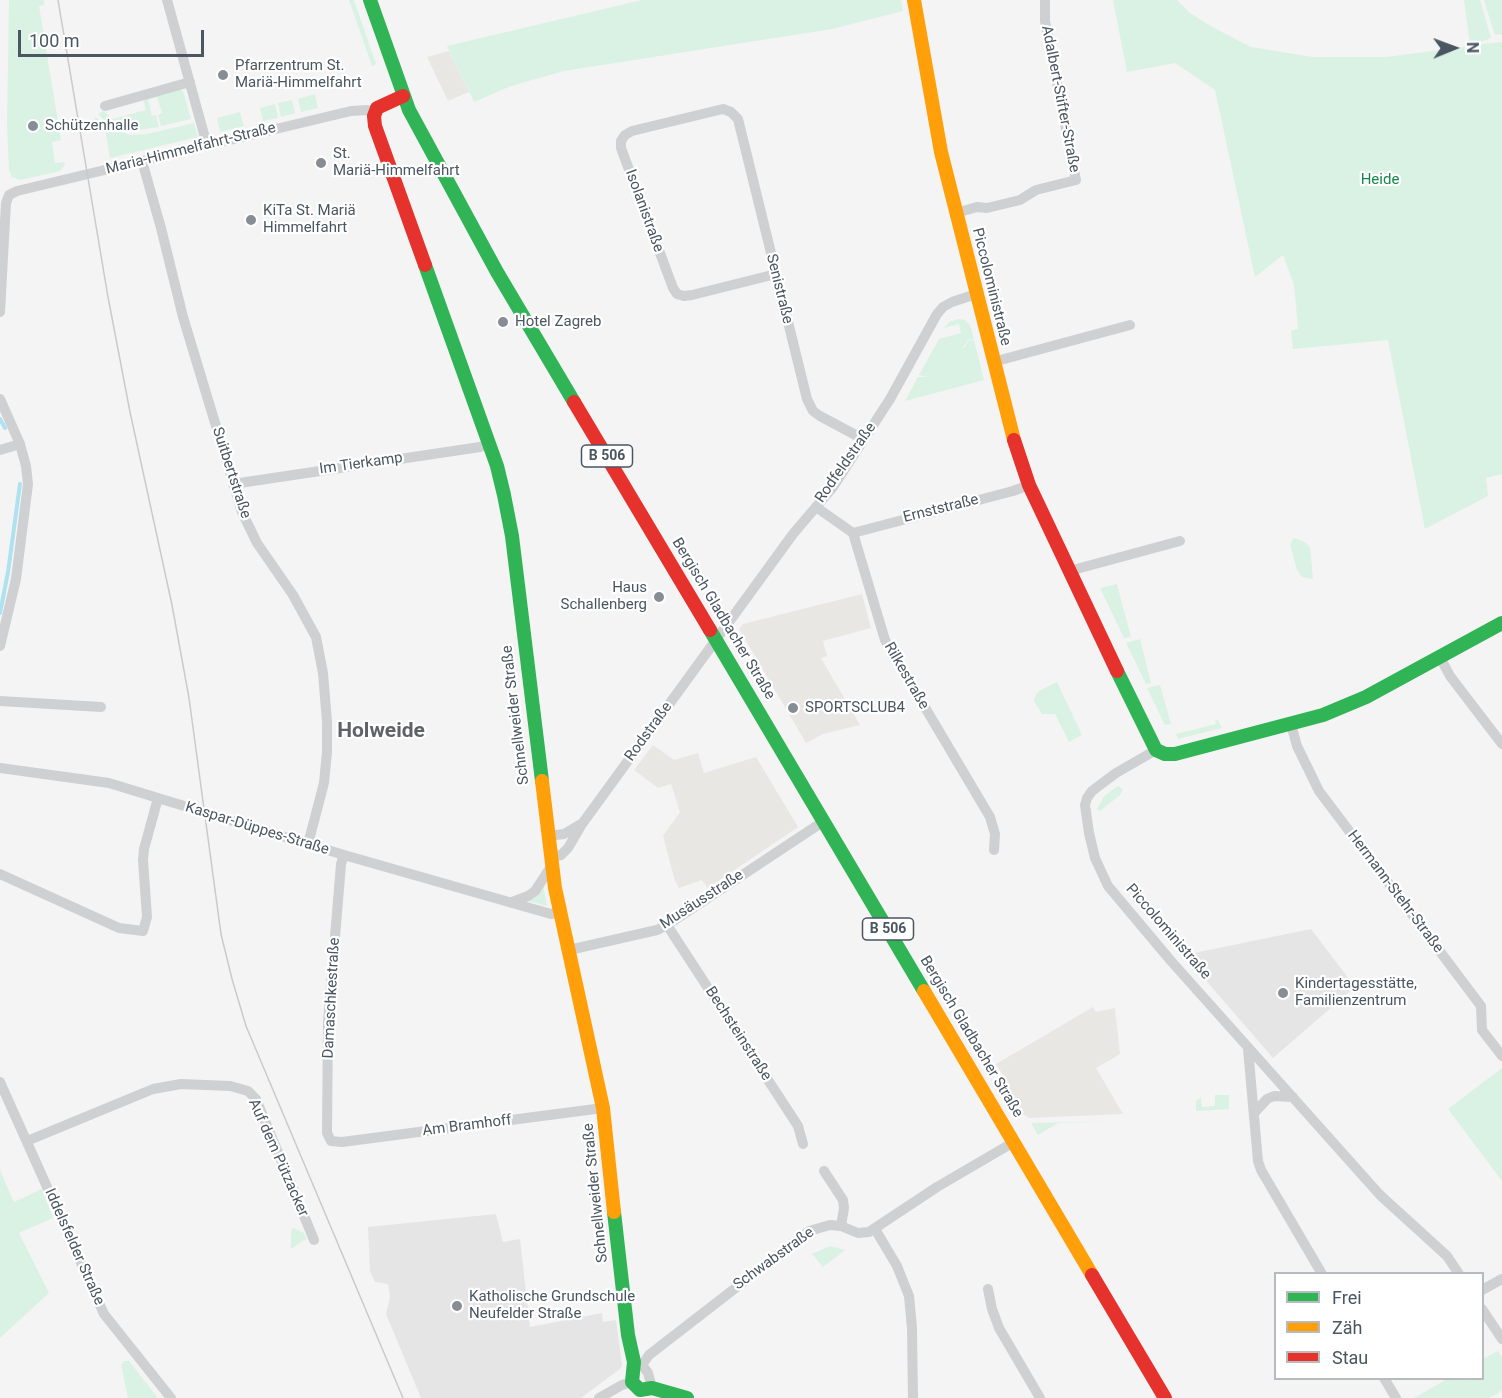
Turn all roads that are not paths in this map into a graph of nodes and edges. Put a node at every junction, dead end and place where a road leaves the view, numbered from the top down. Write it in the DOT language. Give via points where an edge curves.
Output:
graph roads {
  1 [pos="167,0"];
  2 [pos="370,0"];
  3 [pos="914,0"];
  4 [pos="1045,0"];
  5 [pos="190,82"];
  6 [pos="403,96"];
  7 [pos="105,106"];
  8 [pos="375,112"];
  9 [pos="731,112"];
  10 [pos="207,146"];
  11 [pos="142,161"];
  12 [pos="956,213"];
  13 [pos="776,274"];
  14 [pos="976,294"];
  15 [pos="0,312"];
  16 [pos="1130,325"];
  17 [pos="993,362"];
  18 [pos="0,399"];
  19 [pos="863,439"];
  20 [pos="20,444"];
  21 [pos="489,444"];
  22 [pos="0,450"];
  23 [pos="233,484"];
  24 [pos="1029,485"];
  25 [pos="816,507"];
  26 [pos="853,533"];
  27 [pos="1180,541"];
  28 [pos="1069,572"];
  29 [pos="1502,623"];
  30 [pos="716,640"];
  31 [pos="0,646"];
  32 [pos="1440,657"];
  33 [pos="0,701"];
  34 [pos="101,707"];
  35 [pos="1291,724"];
  36 [pos="1502,744"];
  37 [pos="1156,750"];
  38 [pos="0,768"];
  39 [pos="158,798"];
  40 [pos="824,821"];
  41 [pos="582,824"];
  42 [pos="548,836"];
  43 [pos="308,844"];
  44 [pos="994,850"];
  45 [pos="344,855"];
  46 [pos="551,861"];
  47 [pos="0,874"];
  48 [pos="511,902"];
  49 [pos="560,912"];
  50 [pos="667,925"];
  51 [pos="568,950"];
  52 [pos="1248,1047"];
  53 [pos="1502,1056"];
  54 [pos="0,1082"];
  55 [pos="1293,1097"];
  56 [pos="603,1108"];
  57 [pos="1254,1112"];
  58 [pos="27,1141"];
  59 [pos="330,1141"];
  60 [pos="1014,1142"];
  61 [pos="803,1144"];
  62 [pos="824,1171"];
  63 [pos="841,1226"];
  64 [pos="875,1229"];
  65 [pos="314,1240"];
  66 [pos="1321,1272"];
  67 [pos="1459,1272"];
  68 [pos="1502,1279"];
  69 [pos="988,1289"];
  70 [pos="1484,1289"];
  71 [pos="1484,1312"];
  72 [pos="1502,1339"];
  73 [pos="638,1363"];
  74 [pos="1385,1380"];
  75 [pos="632,1382"];
  76 [pos="652,1388"];
  77 [pos="683,1397"];
  78 [pos="171,1398"];
  79 [pos="599,1398"];
  80 [pos="913,1398"];
  81 [pos="1040,1398"];
  82 [pos="1166,1398"];
  83 [pos="1396,1398"];
  1 -- 5 [label="street"];
  2 -- 6 [label="street, Bergisch Gladbacher Straße / B 506"];
  3 -- 12 [label="street, Piccoloministraße" via="936,129"];
  4 -- 12 [label="street, Adalbert-Stifter-Straße" via="1045,21 1076,180 1036,190 1020,200"];
  5 -- 7 [label="street"];
  5 -- 10 [label="street"];
  6 -- 8 [label="street" via="381,105"];
  6 -- 30 [label="street, Bergisch Gladbacher Straße / B 506" via="498,272"];
  8 -- 10 [label="street, Maria-Himmelfahrt-Straße" via="351,111"];
  8 -- 21 [label="street, Schnellweider Straße" via="378,134"];
  9 -- 13 [label="street, Senistraße" via="738,119"];
  9 -- 13 [label="street, Isolanistraße" via="723,109 632,131 621,141 621,148 677,294 692,295"];
  10 -- 11 [label="street, Maria-Himmelfahrt-Straße"];
  11 -- 15 [label="street, Maria-Himmelfahrt-Straße" via="9,195"];
  11 -- 23 [label="street, Suitbertstraße"];
  12 -- 14 [label="street, Piccoloministraße"];
  13 -- 19 [label="street, Senistraße" via="809,405 820,416"];
  14 -- 17 [label="street, Piccoloministraße"];
  14 -- 19 [label="street, Rodfeldstraße" via="952,302 937,314"];
  16 -- 17 [label="street"];
  17 -- 24 [label="street, Piccoloministraße"];
  18 -- 20 [label="street"];
  19 -- 25 [label="street, Rodfeldstraße"];
  20 -- 22 [label="street"];
  20 -- 31 [label="street" via="28,484 15,579"];
  21 -- 23 [label="street, Im Tierkamp"];
  21 -- 42 [label="street, Schnellweider Straße" via="512,536"];
  23 -- 43 [label="street, Suitbertstraße" via="249,528 311,626 319,649 327,752 324,783"];
  24 -- 26 [label="street, Ernststraße"];
  24 -- 28 [label="street, Piccoloministraße"];
  25 -- 26 [label="street"];
  25 -- 30 [label="street, Rodfeldstraße"];
  26 -- 44 [label="street, Rilkestraße" via="885,640 990,817"];
  27 -- 28 [label="street"];
  28 -- 37 [label="street, Piccoloministraße"];
  29 -- 32 [label="street"];
  30 -- 40 [label="street, Bergisch Gladbacher Straße / B 506"];
  30 -- 41 [label="street, Rodstraße"];
  32 -- 35 [label="street" via="1366,698"];
  32 -- 36 [label="street"];
  33 -- 34 [label="street"];
  35 -- 37 [label="street" via="1175,754"];
  35 -- 53 [label="street, Hermann-Stehr-Straße" via="1319,791 1481,1006 1482,1030"];
  37 -- 52 [label="street, Piccoloministraße" via="1116,773 1087,798 1086,817 1095,858 1115,897"];
  38 -- 39 [label="street, Kaspar-Düppes-Straße" via="94,779"];
  39 -- 43 [label="street, Kaspar-Düppes-Straße"];
  39 -- 47 [label="street" via="144,849 144,931 119,928"];
  40 -- 50 [label="street, Musäusstraße"];
  40 -- 60 [label="street, Bergisch Gladbacher Straße / B 506"];
  41 -- 42 [label="street" via="564,834"];
  41 -- 46 [label="street, Rodstraße" via="564,853"];
  42 -- 46 [label="street, Schnellweider Straße"];
  43 -- 45 [label="street, Kaspar-Düppes-Straße"];
  45 -- 48 [label="street, Kaspar-Düppes-Straße"];
  45 -- 59 [label="street, Damaschkestraße" via="328,1022"];
  46 -- 48 [label="street" via="535,891"];
  46 -- 49 [label="street, Schnellweider Straße"];
  48 -- 49 [label="street, Kaspar-Düppes-Straße" via="551,914"];
  49 -- 51 [label="street, Schnellweider Straße"];
  50 -- 51 [label="street, Musäusstraße"];
  50 -- 61 [label="street, Bechsteinstraße" via="798,1126"];
  51 -- 56 [label="street, Schnellweider Straße"];
  52 -- 55 [label="street, Piccoloministraße"];
  52 -- 57 [label="street"];
  54 -- 58 [label="street, Iddelsfelder Straße"];
  55 -- 57 [label="street" via="1274,1096"];
  55 -- 67 [label="street, Piccoloministraße" via="1380,1195 1447,1256"];
  56 -- 59 [label="street, Am Bramhoff"];
  56 -- 73 [label="street, Schnellweider Straße" via="628,1335"];
  57 -- 66 [label="street" via="1261,1170"];
  58 -- 65 [label="street, Auf dem Pützacker" via="153,1089 181,1084 230,1086 248,1091 256,1100"];
  58 -- 78 [label="street, Iddelsfelder Straße" via="104,1314"];
  60 -- 64 [label="street"];
  60 -- 82 [label="street, Bergisch Gladbacher Straße / B 506"];
  62 -- 63 [label="street" via="843,1200"];
  63 -- 64 [label="street, Schwabstraße" via="861,1233"];
  63 -- 73 [label="street, Schwabstraße" via="822,1226 804,1234"];
  64 -- 80 [label="street" via="909,1296"];
  68 -- 70 [label="street"];
  69 -- 81 [label="street" via="999,1328"];
  71 -- 72 [label="street"];
  73 -- 75 [label="street, Schnellweider Straße"];
  73 -- 76 [label="street" via="648,1373"];
  74 -- 83 [label="street"];
  75 -- 76 [label="street" via="640,1390"];
  75 -- 79 [label="street"];
  76 -- 77 [label="street"];
}
